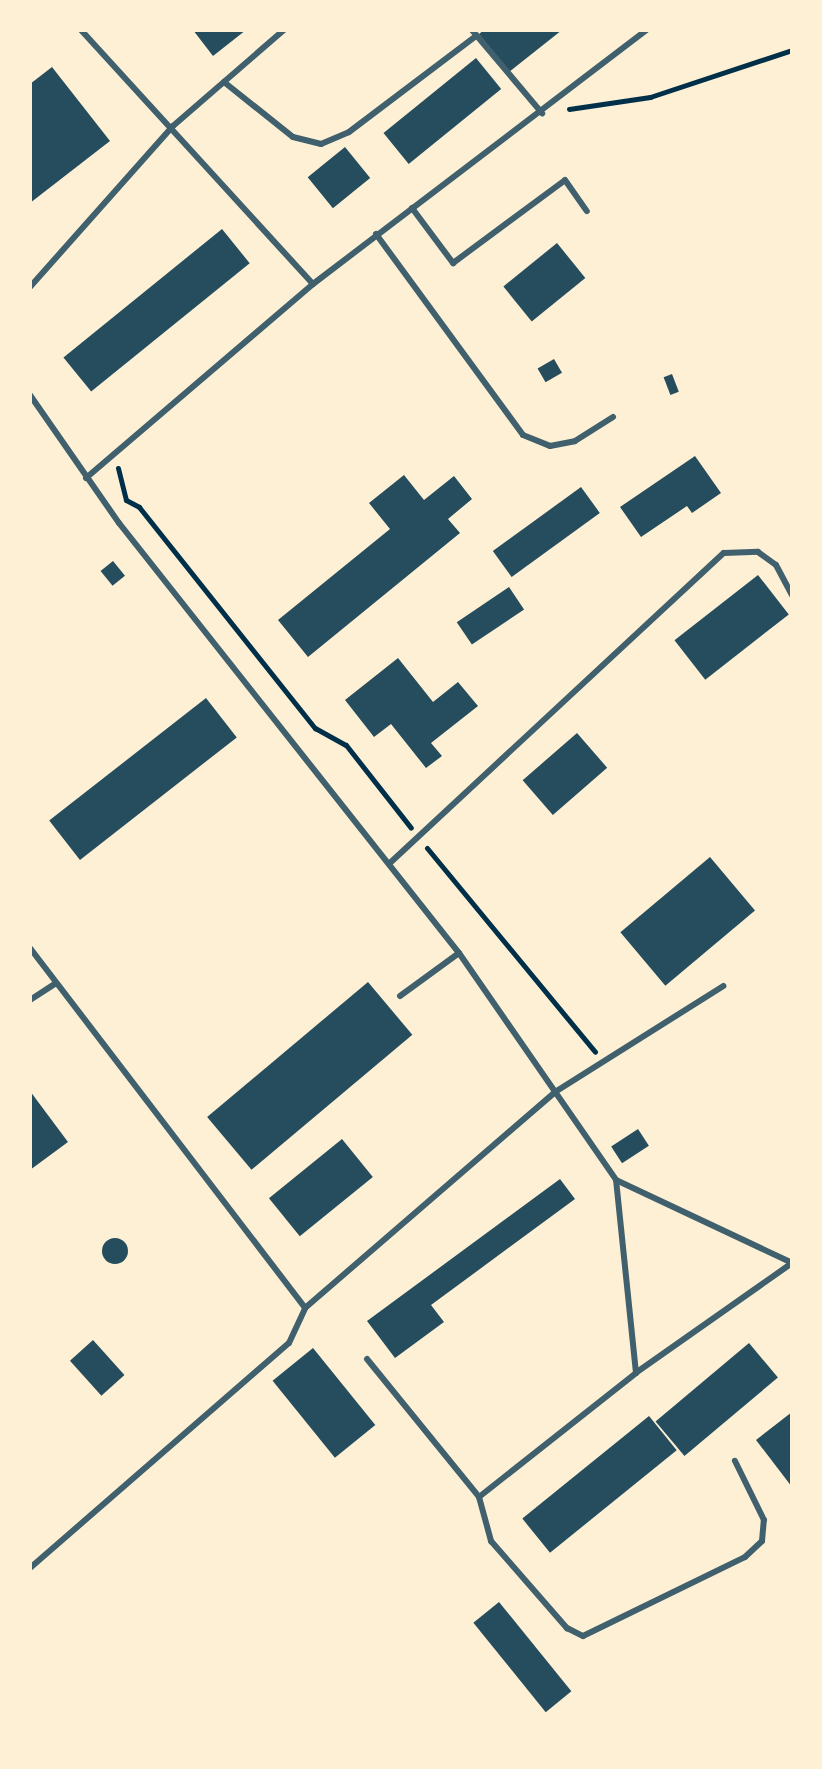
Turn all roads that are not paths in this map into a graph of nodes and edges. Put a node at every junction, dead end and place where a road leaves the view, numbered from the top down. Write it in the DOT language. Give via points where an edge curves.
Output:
graph roads {
  1 [pos="81,30"];
  2 [pos="284,30"];
  3 [pos="646,30"];
  4 [pos="474,33"];
  5 [pos="224,82"];
  6 [pos="542,112"];
  7 [pos="173,126"];
  8 [pos="412,208"];
  9 [pos="587,211"];
  10 [pos="376,234"];
  11 [pos="313,284"];
  12 [pos="30,287"];
  13 [pos="30,395"];
  14 [pos="613,417"];
  15 [pos="86,478"];
  16 [pos="792,595"];
  17 [pos="391,862"];
  18 [pos="30,948"];
  19 [pos="459,952"];
  20 [pos="56,983"];
  21 [pos="723,986"];
  22 [pos="400,996"];
  23 [pos="30,1000"];
  24 [pos="555,1092"];
  25 [pos="616,1180"];
  26 [pos="792,1263"];
  27 [pos="305,1308"];
  28 [pos="367,1359"];
  29 [pos="636,1373"];
  30 [pos="735,1460"];
  31 [pos="479,1498"];
  32 [pos="30,1568"];
  1 -- 7 [label="lane"];
  2 -- 5 [label="lane"];
  3 -- 6 [label="lane"];
  4 -- 5 [label="lane" via="349,132 321,144 293,136"];
  4 -- 6 [label="lane"];
  5 -- 7 [label="lane"];
  6 -- 8 [label="lane"];
  7 -- 11 [label="lane"];
  7 -- 12 [label="lane"];
  8 -- 9 [label="lane" via="453,263 565,180"];
  8 -- 10 [label="lane"];
  10 -- 11 [label="lane"];
  10 -- 14 [label="lane" via="523,435 550,446 575,441"];
  11 -- 15 [label="lane"];
  13 -- 15 [label="lane"];
  15 -- 17 [label="lane"];
  16 -- 17 [label="lane" via="776,565 758,552 724,553"];
  17 -- 19 [label="lane"];
  18 -- 20 [label="lane"];
  19 -- 22 [label="lane"];
  19 -- 24 [label="lane"];
  20 -- 23 [label="lane"];
  20 -- 27 [label="lane"];
  21 -- 24 [label="lane"];
  24 -- 25 [label="lane"];
  24 -- 27 [label="lane"];
  25 -- 26 [label="lane"];
  25 -- 29 [label="lane"];
  26 -- 29 [label="lane"];
  27 -- 32 [label="lane" via="289,1343"];
  28 -- 31 [label="lane"];
  29 -- 31 [label="lane"];
  30 -- 31 [label="lane" via="764,1520 762,1540 746,1557 583,1636 566,1628 491,1541"];
}
